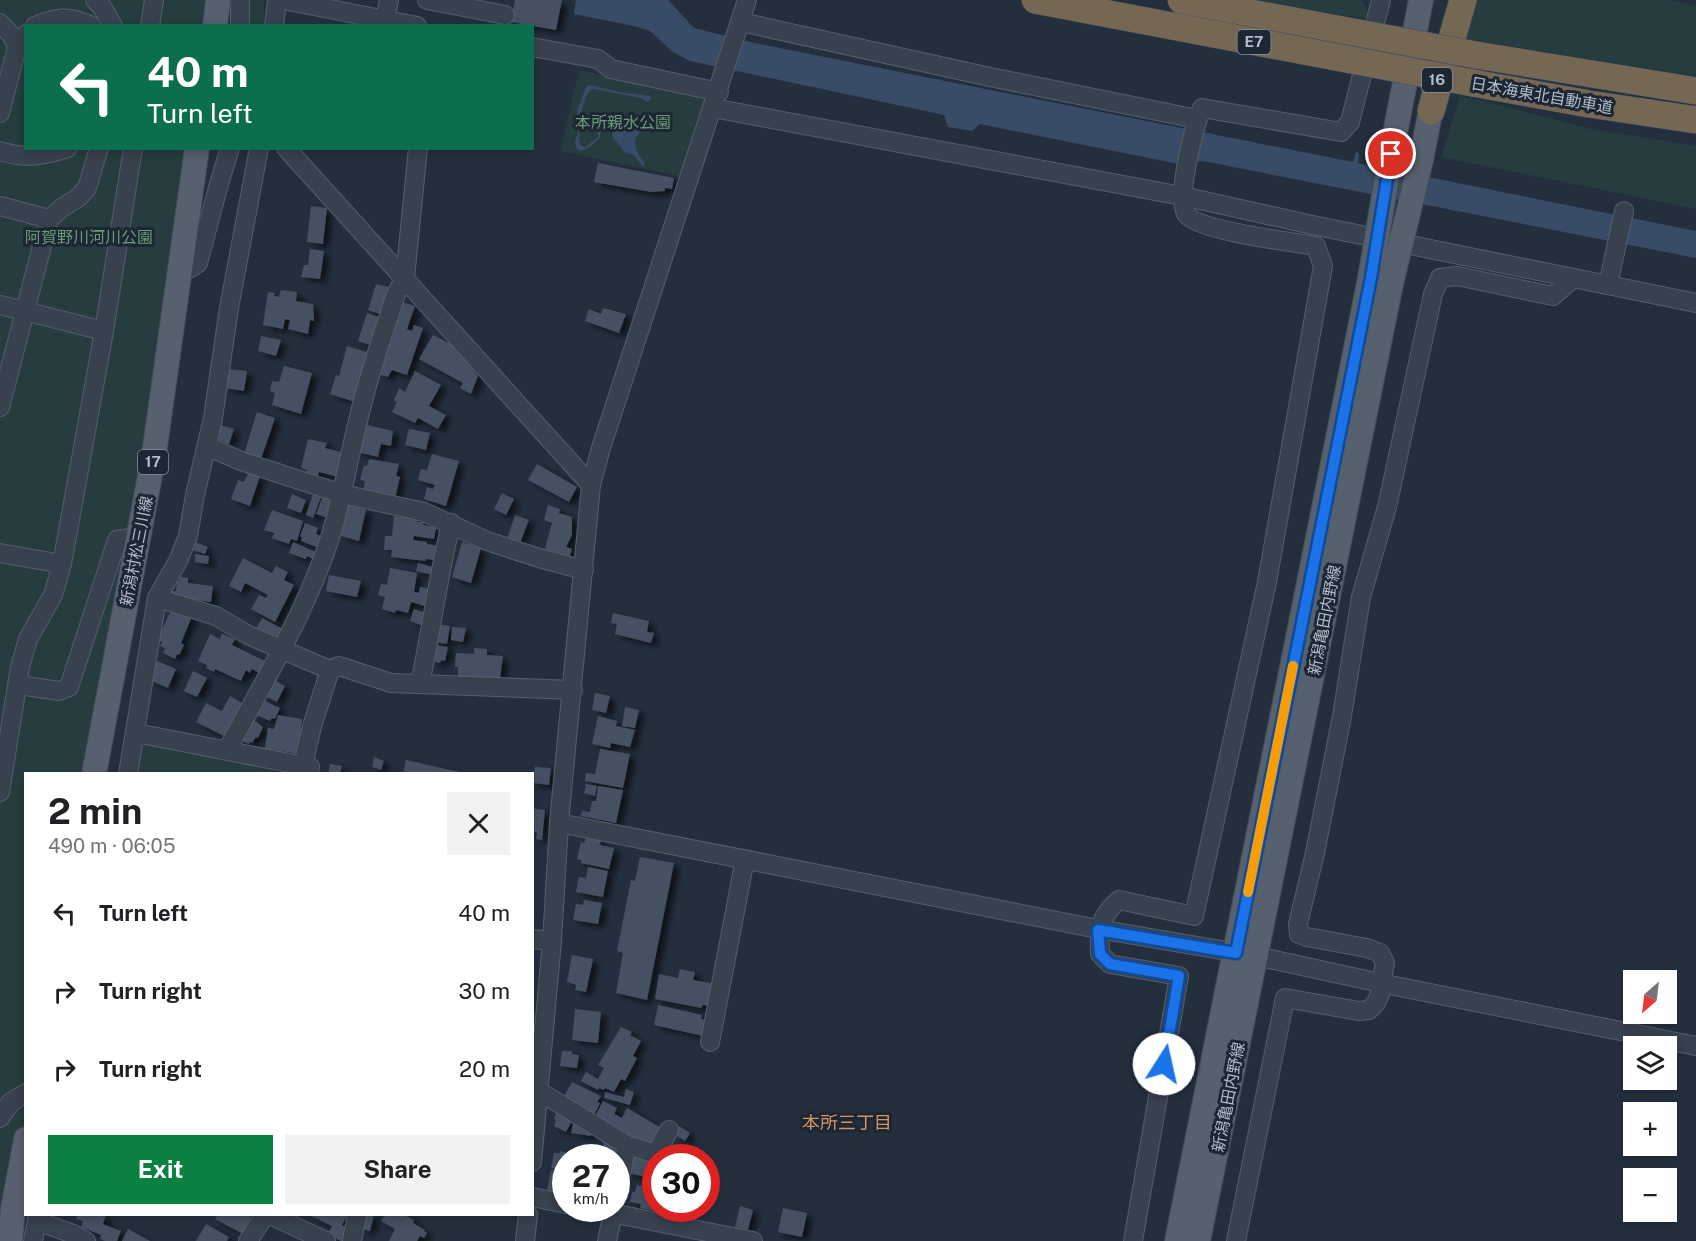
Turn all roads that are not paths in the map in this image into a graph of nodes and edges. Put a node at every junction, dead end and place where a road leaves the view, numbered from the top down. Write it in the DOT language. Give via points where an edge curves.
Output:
graph roads {
  1 [pos="95,0"];
  2 [pos="154,0"];
  3 [pos="219,0"];
  4 [pos="240,0"];
  5 [pos="277,0"];
  6 [pos="283,0"];
  7 [pos="389,0"];
  8 [pos="418,0"];
  9 [pos="426,0"];
  10 [pos="747,0"];
  11 [pos="1035,0"];
  12 [pos="1180,0"];
  13 [pos="1381,0"];
  14 [pos="1421,0"];
  15 [pos="1452,0"];
  16 [pos="1463,0"];
  17 [pos="505,15"];
  18 [pos="386,20"];
  19 [pos="741,22"];
  20 [pos="0,23"];
  21 [pos="41,24"];
  22 [pos="88,24"];
  23 [pos="112,24"];
  24 [pos="150,24"];
  25 [pos="215,24"];
  26 [pos="240,24"];
  27 [pos="274,24"];
  28 [pos="409,24"];
  29 [pos="415,24"];
  30 [pos="21,41"];
  31 [pos="534,47"];
  32 [pos="1696,91"];
  33 [pos="716,100"];
  34 [pos="1589,104"];
  35 [pos="1431,111"];
  36 [pos="0,113"];
  37 [pos="1197,119"];
  38 [pos="1696,120"];
  39 [pos="1696,129"];
  40 [pos="62,150"];
  41 [pos="98,150"];
  42 [pos="132,150"];
  43 [pos="197,150"];
  44 [pos="229,150"];
  45 [pos="259,150"];
  46 [pos="288,150"];
  47 [pos="418,150"];
  48 [pos="0,151"];
  49 [pos="1182,196"];
  50 [pos="0,206"];
  51 [pos="1624,211"];
  52 [pos="50,219"];
  53 [pos="179,275"];
  54 [pos="1610,277"];
  55 [pos="405,278"];
  56 [pos="1572,279"];
  57 [pos="1381,281"];
  58 [pos="1696,303"];
  59 [pos="0,305"];
  60 [pos="25,312"];
  61 [pos="104,331"];
  62 [pos="0,406"];
  63 [pos="207,446"];
  64 [pos="591,485"];
  65 [pos="342,495"];
  66 [pos="451,523"];
  67 [pos="138,537"];
  68 [pos="0,553"];
  69 [pos="62,564"];
  70 [pos="584,570"];
  71 [pos="157,597"];
  72 [pos="282,649"];
  73 [pos="330,670"];
  74 [pos="418,684"];
  75 [pos="19,685"];
  76 [pos="573,690"];
  77 [pos="136,733"];
  78 [pos="227,750"];
  79 [pos="306,770"];
  80 [pos="94,772"];
  81 [pos="128,772"];
  82 [pos="0,792"];
  83 [pos="559,823"];
  84 [pos="746,859"];
  85 [pos="1098,930"];
  86 [pos="534,939"];
  87 [pos="552,941"];
  88 [pos="1246,955"];
  89 [pos="1380,984"];
  90 [pos="710,1042"];
  91 [pos="1696,1046"];
  92 [pos="536,1089"];
  93 [pos="24,1094"];
  94 [pos="0,1118"];
  95 [pos="534,1126"];
  96 [pos="669,1130"];
  97 [pos="625,1144"];
  98 [pos="630,1146"];
  99 [pos="24,1150"];
  100 [pos="534,1197"];
  101 [pos="552,1201"];
  102 [pos="630,1210"];
  103 [pos="264,1216"];
  104 [pos="272,1216"];
  105 [pos="357,1216"];
  106 [pos="528,1216"];
  107 [pos="38,1218"];
  108 [pos="611,1222"];
  109 [pos="10,1241"];
  110 [pos="33,1241"];
  111 [pos="86,1241"];
  112 [pos="248,1241"];
  113 [pos="326,1241"];
  114 [pos="352,1241"];
  115 [pos="525,1241"];
  116 [pos="607,1241"];
  117 [pos="753,1241"];
  118 [pos="1133,1241"];
  119 [pos="1178,1241"];
  120 [pos="1198,1241"];
  121 [pos="1236,1241"];
  1 -- 23 [label="street"];
  2 -- 24 [label="street"];
  3 -- 25 [label="main road"];
  4 -- 26 [label="street"];
  5 -- 27 [label="street"];
  6 -- 18 [label="street"];
  7 -- 18 [label="street"];
  8 -- 29 [label="street"];
  9 -- 17 [label="street"];
  10 -- 19 [label="street"];
  11 -- 34 [label="highway, 日本海東北自動車道 / E7, bridge"];
  12 -- 32 [label="highway, 日本海東北自動車道 / E7, bridge"];
  13 -- 37 [label="street" via="1350,122 1341,132 1202,108"];
  14 -- 57 [label="main road, 新潟亀田内野線 / 16, bridge" via="1391,154"];
  15 -- 35 [label="main road, 新潟亀田内野線 / 16"];
  16 -- 35 [label="highway"];
  18 -- 28 [label="street"];
  19 -- 33 [label="street"];
  19 -- 37 [label="street"];
  20 -- 30 [label="street"];
  21 -- 22 [label="street" via="61,17"];
  30 -- 36 [label="street"];
  31 -- 33 [label="street" via="598,59 611,69"];
  33 -- 49 [label="street"];
  33 -- 64 [label="street"];
  34 -- 38 [label="highway, 日本海東北自動車道 / E7"];
  34 -- 39 [label="highway"];
  35 -- 57 [label="main road, 新潟亀田内野線 / 16, bridge" via="1421,160"];
  37 -- 49 [label="street"];
  40 -- 48 [label="street" via="45,156 17,156"];
  41 -- 52 [label="street" via="87,188"];
  42 -- 61 [label="street"];
  43 -- 53 [label="main road, 新潟村松三川線 / 17"];
  44 -- 53 [label="street" via="198,263"];
  45 -- 63 [label="street"];
  46 -- 55 [label="street"];
  47 -- 55 [label="street"];
  49 -- 56 [label="street"];
  49 -- 85 [label="street" via="1187,215 1194,220 1214,228 1316,246 1323,266 1267,582 1194,916 1119,900 1109,908"];
  50 -- 52 [label="street"];
  51 -- 54 [label="street"];
  52 -- 60 [label="street"];
  53 -- 67 [label="main road, 新潟村松三川線 / 17"];
  54 -- 56 [label="street"];
  54 -- 58 [label="street"];
  55 -- 64 [label="street"];
  55 -- 65 [label="street" via="396,294 359,414"];
  56 -- 89 [label="street" via="1553,296 1457,276 1440,278 1433,294 1387,507 1361,597 1342,716 1298,924 1299,934 1307,938 1380,953 1385,963"];
  57 -- 88 [label="main road, 新潟亀田内野線 / 16"];
  59 -- 60 [label="street"];
  60 -- 61 [label="street"];
  60 -- 62 [label="street"];
  61 -- 69 [label="street"];
  63 -- 65 [label="street"];
  63 -- 71 [label="street" via="188,536"];
  64 -- 70 [label="street"];
  65 -- 66 [label="street" via="424,512"];
  65 -- 72 [label="street" via="324,556"];
  66 -- 70 [label="street" via="487,541"];
  66 -- 74 [label="street"];
  67 -- 75 [label="street" via="117,540 69,687 59,691"];
  67 -- 80 [label="main road, 新潟村松三川線 / 17"];
  68 -- 69 [label="street"];
  69 -- 75 [label="street" via="53,595 28,639"];
  70 -- 76 [label="street"];
  71 -- 72 [label="street" via="216,616"];
  71 -- 77 [label="street"];
  72 -- 73 [label="street"];
  72 -- 78 [label="street"];
  73 -- 74 [label="street" via="339,666 391,683"];
  73 -- 79 [label="street" via="312,726"];
  74 -- 76 [label="street"];
  75 -- 82 [label="street"];
  76 -- 83 [label="street"];
  77 -- 78 [label="street"];
  77 -- 81 [label="street"];
  78 -- 79 [label="street"];
  83 -- 84 [label="street"];
  83 -- 87 [label="street"];
  84 -- 85 [label="street"];
  84 -- 90 [label="street"];
  85 -- 88 [label="street"];
  85 -- 118 [label="street" via="1100,954 1110,964 1179,976"];
  86 -- 87 [label="street"];
  87 -- 92 [label="street"];
  88 -- 89 [label="street"];
  88 -- 119 [label="main road, 新潟亀田内野線 / 16"];
  88 -- 120 [label="main road, 新潟亀田内野線 / 16"];
  89 -- 91 [label="street"];
  89 -- 121 [label="street" via="1376,1004 1369,1010 1285,998"];
  92 -- 95 [label="street"];
  92 -- 97 [label="street"];
  93 -- 94 [label="street" via="11,1102"];
  96 -- 98 [label="street" via="656,1154"];
  99 -- 109 [label="main road"];
  100 -- 101 [label="street"];
  102 -- 117 [label="street"];
  103 -- 112 [label="street"];
  104 -- 113 [label="street"];
  105 -- 114 [label="street"];
  106 -- 115 [label="street"];
  107 -- 110 [label="street"];
  107 -- 111 [label="street"];
  108 -- 116 [label="street"];
}
